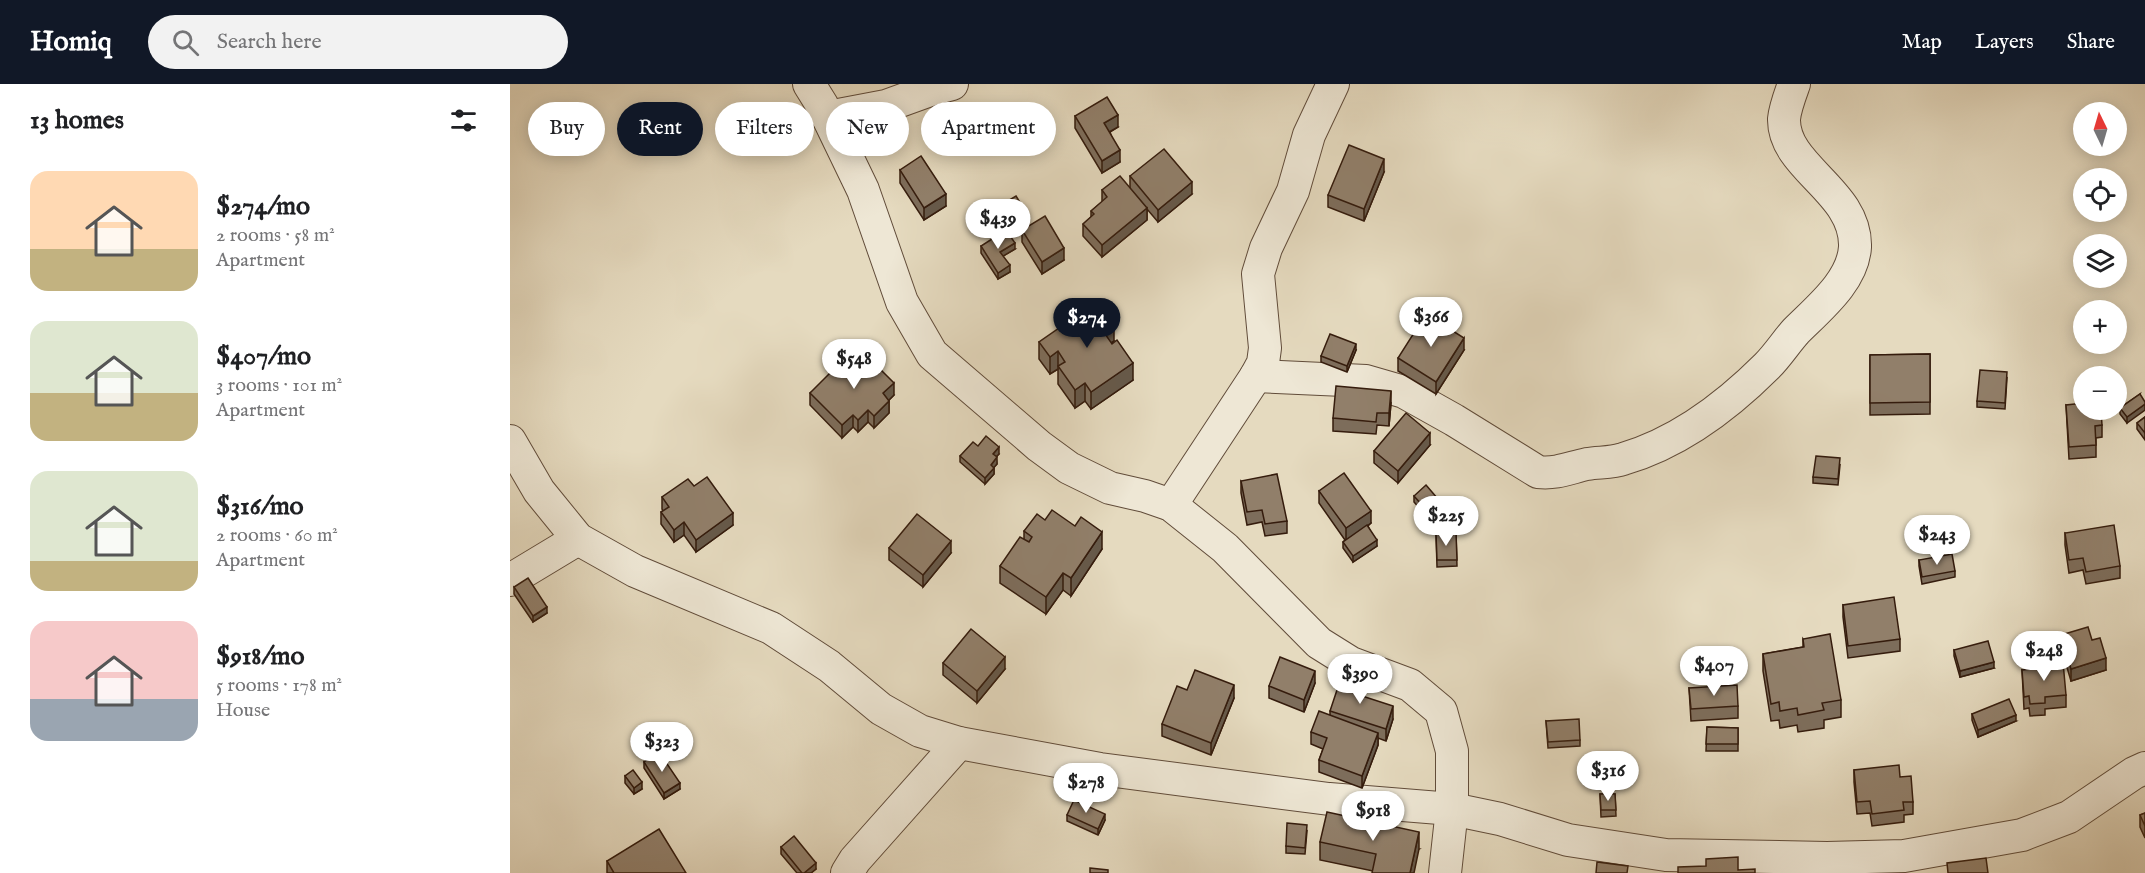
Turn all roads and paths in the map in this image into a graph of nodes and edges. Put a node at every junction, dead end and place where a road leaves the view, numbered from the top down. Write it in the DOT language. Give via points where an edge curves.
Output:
graph roads {
  1 [pos="809,84"];
  2 [pos="952,84"];
  3 [pos="1333,84"];
  4 [pos="1794,84"];
  5 [pos="897,102"];
  6 [pos="826,114"];
  7 [pos="847,156"];
  8 [pos="1256,376"];
  9 [pos="510,441"];
  10 [pos="1171,505"];
  11 [pos="578,539"];
  12 [pos="510,580"];
  13 [pos="959,743"];
  14 [pos="2145,768"];
  15 [pos="1452,809"];
  16 [pos="1666,864"];
  17 [pos="847,873"];
  18 [pos="1445,873"];
  1 -- 6 [label="street"];
  2 -- 5 [label="street"];
  3 -- 8 [label="street" via="1309,135 1293,191 1258,274 1265,348"];
  4 -- 8 [label="street" via="1784,119 1788,140 1837,198 1850,222 1855,246 1850,271 1768,364 1691,428 1651,450 1554,473 1538,472 1404,392 1366,381"];
  7 -- 10 [label="street" via="863,190 902,302 932,354 1069,468 1110,488"];
  8 -- 10 [label="street"];
  9 -- 11 [label="street" via="539,491"];
  10 -- 15 [label="street" via="1225,548 1319,643 1351,663 1410,685 1441,711 1452,751"];
  11 -- 12 [label="street"];
  11 -- 13 [label="street" via="635,571 771,628 829,666 881,709 920,731"];
  13 -- 15 [label="street" via="1100,770 1329,799"];
  13 -- 17 [label="street"];
  14 -- 16 [label="street" via="2069,817 2022,835 1904,856"];
  15 -- 16 [label="street"];
  15 -- 18 [label="street"];
}
